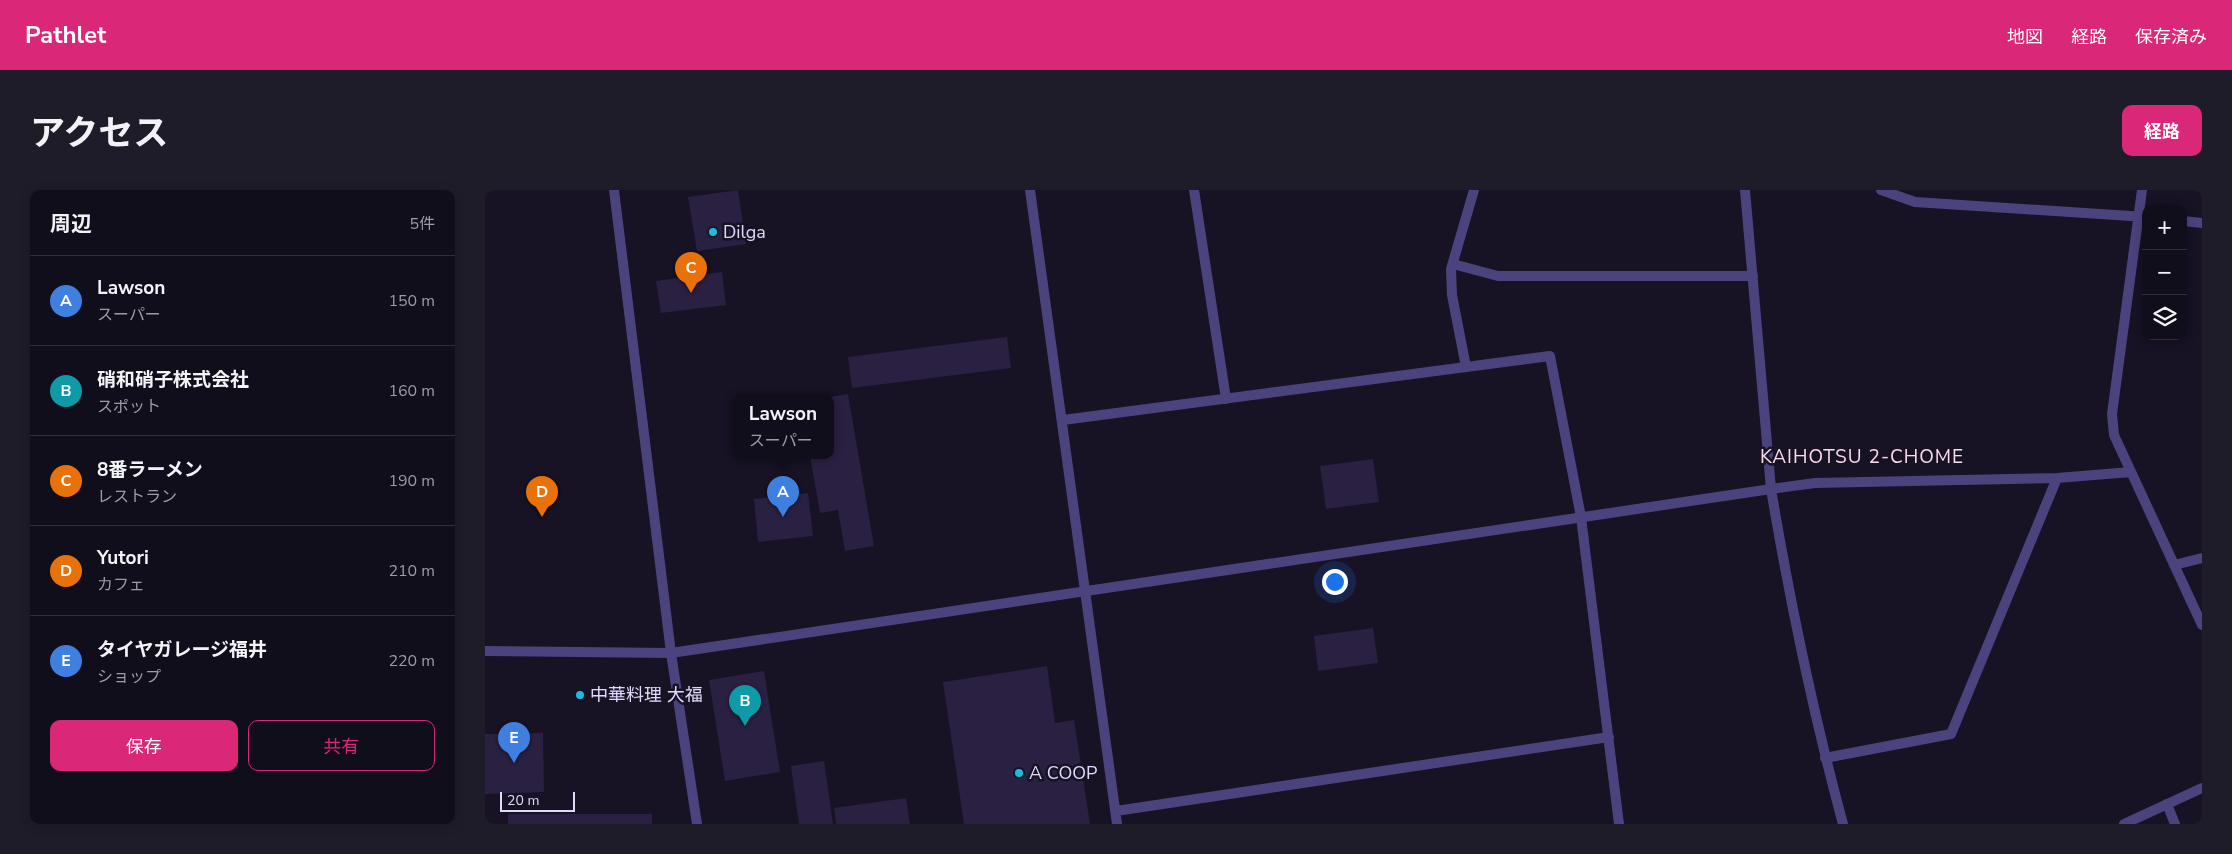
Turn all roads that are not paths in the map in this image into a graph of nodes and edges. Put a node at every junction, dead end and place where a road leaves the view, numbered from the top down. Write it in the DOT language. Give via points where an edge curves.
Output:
graph roads {
  1 [pos="614,190"];
  2 [pos="1030,190"];
  3 [pos="1194,190"];
  4 [pos="1474,190"];
  5 [pos="1745,190"];
  6 [pos="1881,190"];
  7 [pos="2142,190"];
  8 [pos="2142,205"];
  9 [pos="2142,217"];
  10 [pos="2187,221"];
  11 [pos="2202,223"];
  12 [pos="1453,264"];
  13 [pos="1753,276"];
  14 [pos="1466,367"];
  15 [pos="1226,399"];
  16 [pos="1063,420"];
  17 [pos="2131,472"];
  18 [pos="2057,478"];
  19 [pos="1771,489"];
  20 [pos="1581,517"];
  21 [pos="2202,558"];
  22 [pos="2174,565"];
  23 [pos="1086,591"];
  24 [pos="2202,625"];
  25 [pos="485,651"];
  26 [pos="671,653"];
  27 [pos="1609,737"];
  28 [pos="1825,758"];
  29 [pos="2202,788"];
  30 [pos="2167,804"];
  31 [pos="1116,811"];
  32 [pos="697,824"];
  33 [pos="1117,824"];
  34 [pos="1619,824"];
  35 [pos="1843,824"];
  36 [pos="2124,824"];
  37 [pos="2175,824"];
  1 -- 26 [label="street"];
  2 -- 16 [label="street"];
  3 -- 15 [label="street"];
  4 -- 12 [label="street"];
  5 -- 13 [label="street"];
  6 -- 9 [label="street" via="1915,202"];
  7 -- 8 [label="street"];
  9 -- 17 [label="street" via="2112,414 2114,435"];
  10 -- 11 [label="street"];
  12 -- 13 [label="street" via="1498,276"];
  12 -- 14 [label="street" via="1452,295"];
  13 -- 19 [label="street"];
  14 -- 15 [label="street"];
  14 -- 20 [label="street" via="1550,356"];
  15 -- 16 [label="street"];
  16 -- 23 [label="street"];
  17 -- 18 [label="street"];
  17 -- 22 [label="street"];
  18 -- 19 [label="street" via="1815,482"];
  18 -- 28 [label="street" via="1951,734"];
  19 -- 20 [label="street"];
  19 -- 28 [label="street" via="1789,599"];
  20 -- 23 [label="street"];
  20 -- 27 [label="street"];
  21 -- 22 [label="street"];
  22 -- 24 [label="street"];
  23 -- 26 [label="street"];
  23 -- 31 [label="street"];
  25 -- 26 [label="street"];
  26 -- 32 [label="street"];
  27 -- 31 [label="street"];
  27 -- 34 [label="street"];
  28 -- 35 [label="street"];
  29 -- 30 [label="street"];
  30 -- 36 [label="street"];
  30 -- 37 [label="street"];
  31 -- 33 [label="street"];
}
